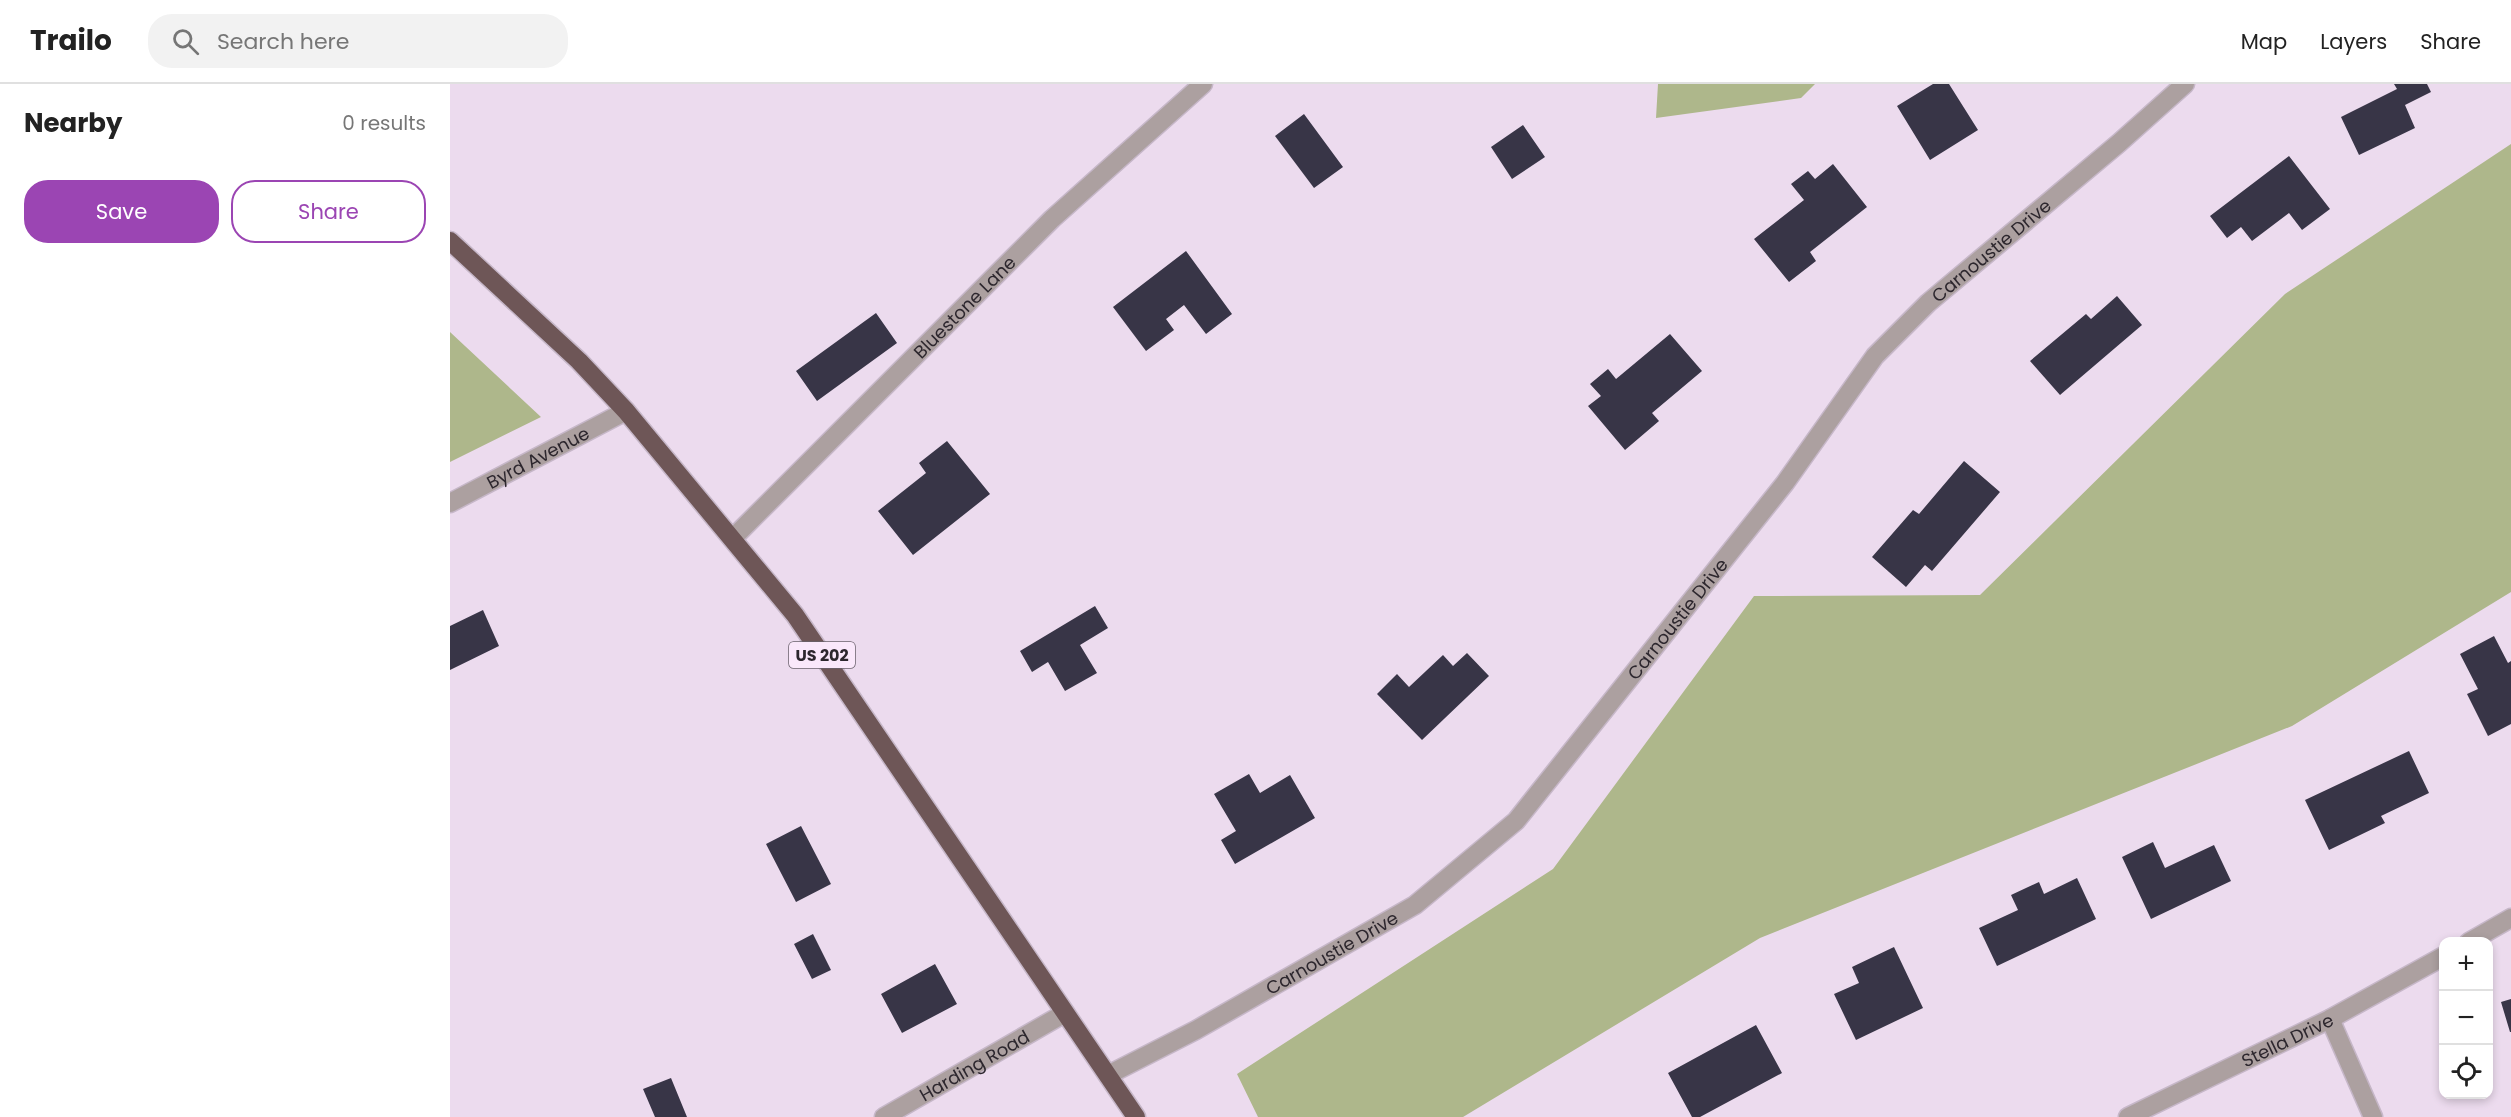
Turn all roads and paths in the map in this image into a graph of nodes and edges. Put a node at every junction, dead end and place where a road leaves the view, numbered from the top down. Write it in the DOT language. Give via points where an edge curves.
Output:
graph roads {
  1 [pos="1203,84"];
  2 [pos="2185,84"];
  3 [pos="450,241"];
  4 [pos="626,411"];
  5 [pos="450,503"];
  6 [pos="733,538"];
  7 [pos="2511,918"];
  8 [pos="2478,937"];
  9 [pos="2439,959"];
  10 [pos="1065,1013"];
  11 [pos="2330,1019"];
  12 [pos="1108,1075"];
  13 [pos="884,1117"];
  14 [pos="1136,1117"];
  15 [pos="2128,1117"];
  16 [pos="2373,1117"];
  1 -- 6 [label="street, Bluestone Lane" via="1052,219"];
  2 -- 12 [label="street, Carnoustie Drive" via="1928,303 1875,356 1785,483 1516,821 1415,905 1196,1030"];
  3 -- 4 [label="highway, US 202" via="579,361"];
  4 -- 5 [label="street, Byrd Avenue"];
  4 -- 6 [label="highway, US 202"];
  6 -- 10 [label="highway, US 202" via="795,615"];
  7 -- 8 [label="street"];
  9 -- 11 [label="street, Stella Drive"];
  10 -- 12 [label="highway, US 202"];
  10 -- 13 [label="street, Harding Road"];
  11 -- 15 [label="street, Stella Drive"];
  11 -- 16 [label="street"];
  12 -- 14 [label="highway, US 202"];
}
